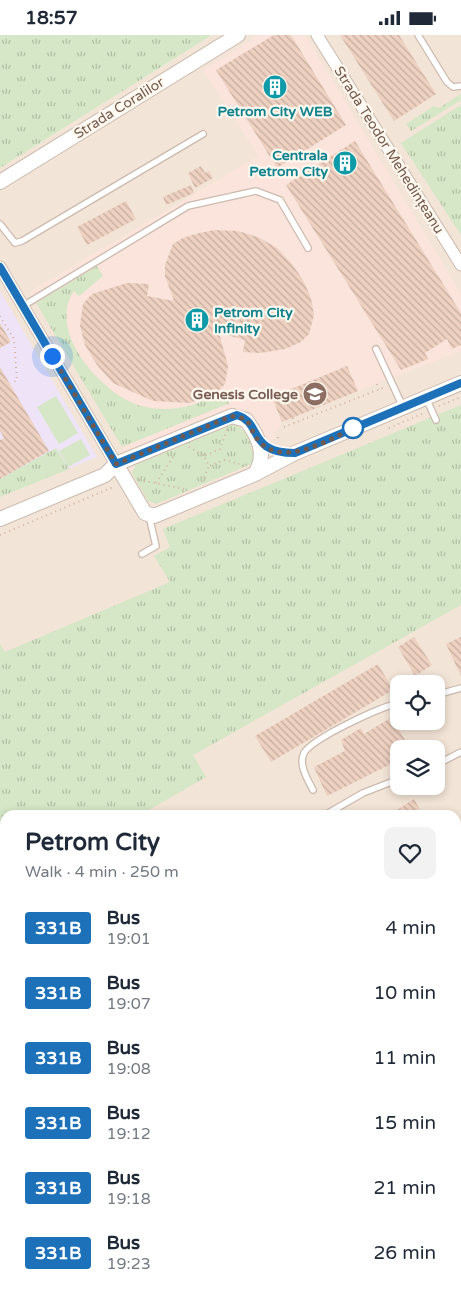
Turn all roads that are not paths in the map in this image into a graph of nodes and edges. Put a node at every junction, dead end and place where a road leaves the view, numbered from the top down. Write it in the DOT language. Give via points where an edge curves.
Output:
graph roads {
  1 [pos="238,35"];
  2 [pos="318,35"];
  3 [pos="418,35"];
  4 [pos="461,86"];
  5 [pos="203,134"];
  6 [pos="0,182"];
  7 [pos="0,224"];
  8 [pos="308,248"];
  9 [pos="461,265"];
  10 [pos="0,267"];
  11 [pos="23,306"];
  12 [pos="376,349"];
  13 [pos="461,383"];
  14 [pos="426,398"];
  15 [pos="403,407"];
  16 [pos="436,420"];
  17 [pos="258,440"];
  18 [pos="295,453"];
  19 [pos="116,464"];
  20 [pos="253,471"];
  21 [pos="149,516"];
  22 [pos="0,519"];
  23 [pos="142,554"];
  24 [pos="461,688"];
  25 [pos="445,692"];
  26 [pos="390,706"];
  27 [pos="461,752"];
  28 [pos="445,760"];
  29 [pos="390,782"];
  30 [pos="313,790"];
  31 [pos="334,810"];
  1 -- 6 [label="street, Strada Coralilor"];
  2 -- 9 [label="street, Strada Teodor Mehedințeanu"];
  3 -- 4 [label="lane" via="447,82 453,87"];
  5 -- 7 [label="lane" via="22,241 15,243"];
  8 -- 11 [label="lane" via="280,200 256,191 188,206"];
  10 -- 11 [label="street"];
  11 -- 19 [label="street"];
  12 -- 15 [label="lane"];
  13 -- 14 [label="street"];
  14 -- 15 [label="street"];
  14 -- 16 [label="lane"];
  15 -- 18 [label="street"];
  17 -- 18 [label="street" via="272,450"];
  17 -- 19 [label="street" via="246,419 232,416"];
  17 -- 20 [label="street" via="262,455"];
  18 -- 20 [label="street"];
  19 -- 21 [label="street"];
  19 -- 22 [label="street" via="105,475"];
  20 -- 21 [label="street" via="165,513"];
  21 -- 23 [label="lane" via="156,546"];
  24 -- 25 [label="lane"];
  26 -- 30 [label="lane" via="366,714 314,743 304,753 304,771"];
  27 -- 28 [label="lane"];
  29 -- 31 [label="lane"];
}
